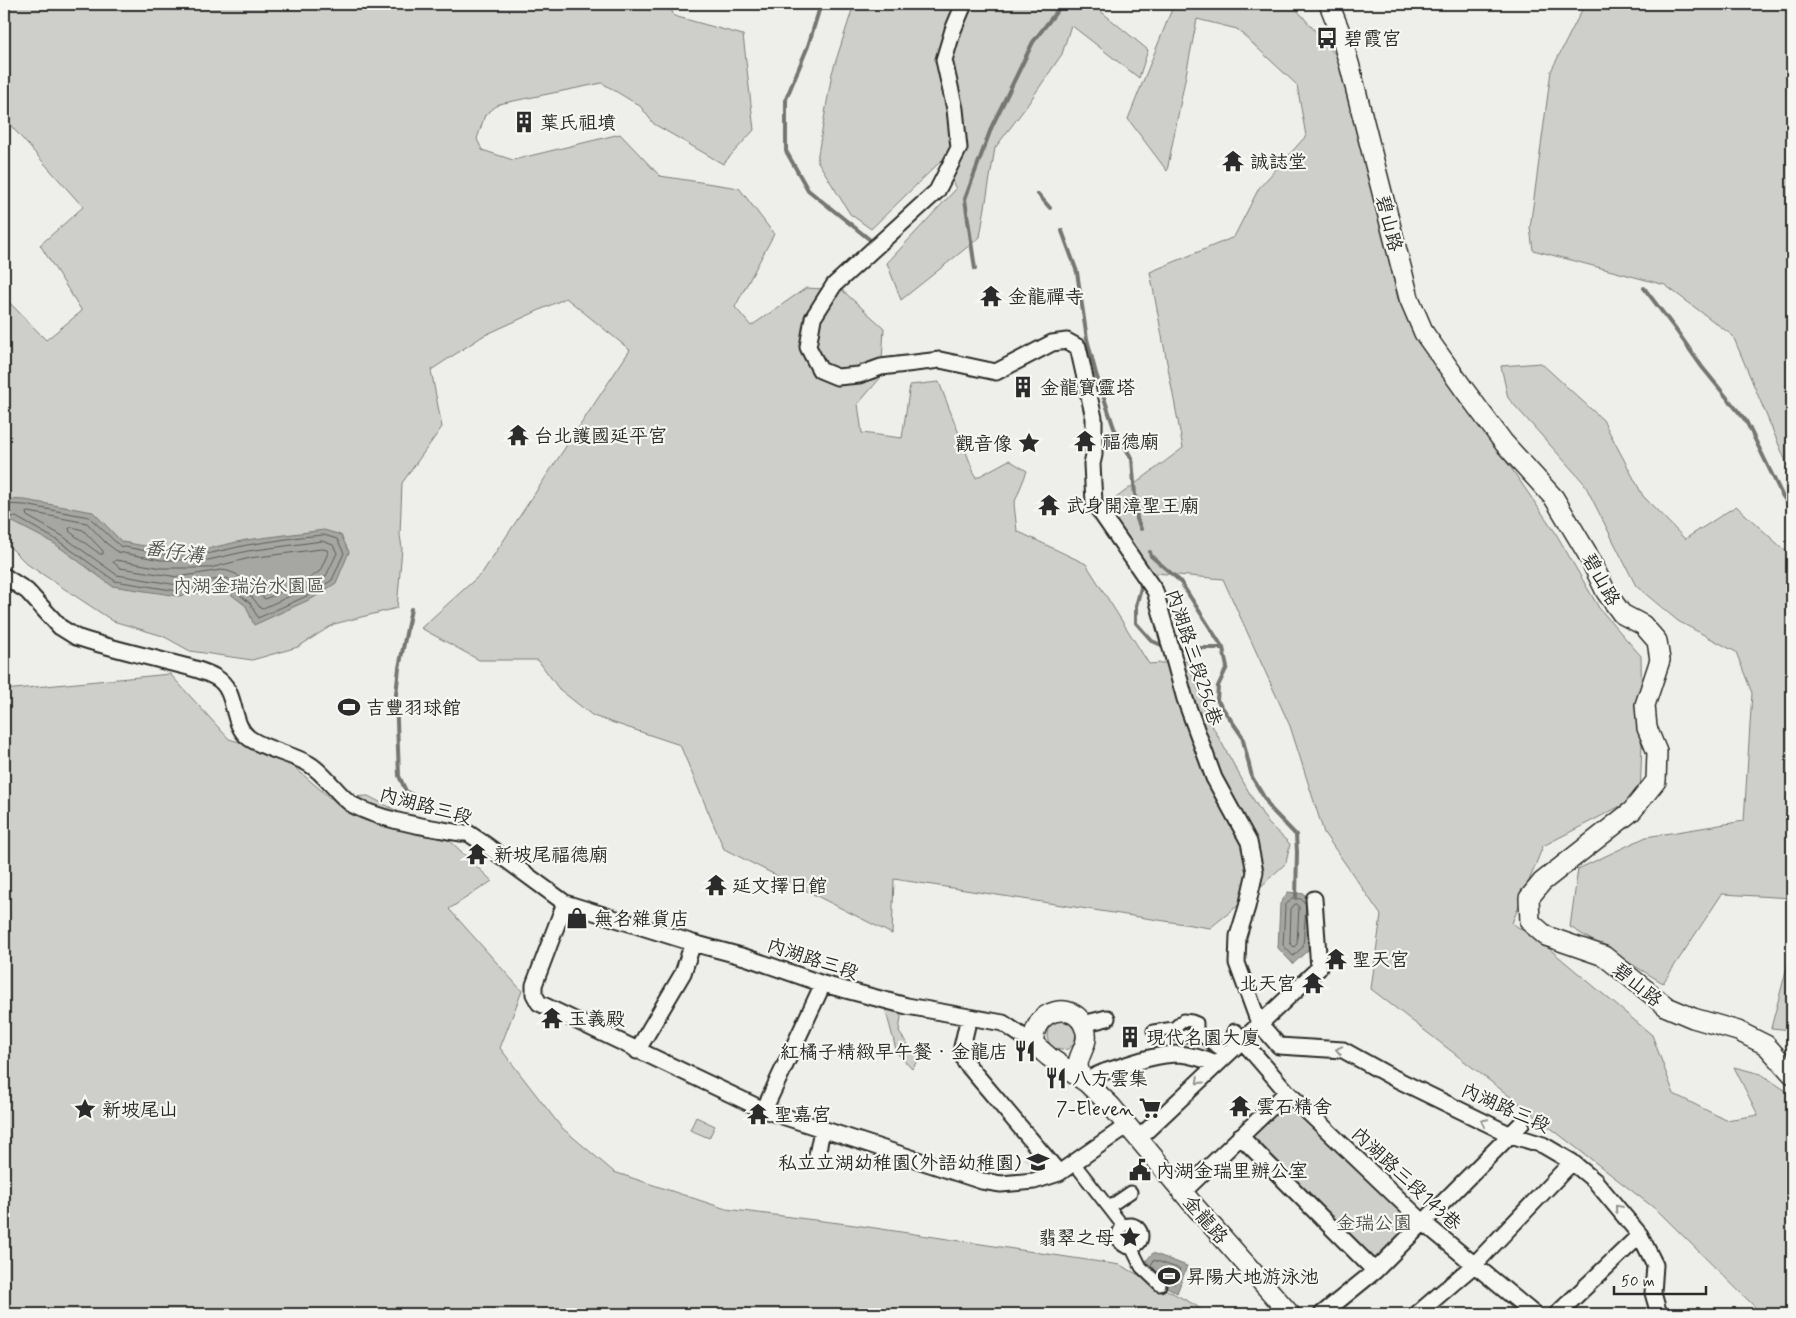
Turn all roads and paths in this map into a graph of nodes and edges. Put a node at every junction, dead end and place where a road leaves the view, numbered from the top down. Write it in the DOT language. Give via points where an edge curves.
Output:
graph roads {
  1 [pos="964,4"];
  2 [pos="1329,4"];
  3 [pos="4,576"];
  4 [pos="1314,899"];
  5 [pos="565,903"];
  6 [pos="693,943"];
  7 [pos="823,984"];
  8 [pos="969,1017"];
  9 [pos="1107,1018"];
  10 [pos="1259,1023"];
  11 [pos="1083,1024"];
  12 [pos="1153,1030"];
  13 [pos="1239,1035"];
  14 [pos="1034,1044"];
  15 [pos="1279,1046"];
  16 [pos="637,1051"];
  17 [pos="1222,1059"];
  18 [pos="1261,1060"];
  19 [pos="1792,1074"];
  20 [pos="1087,1083"];
  21 [pos="1287,1092"];
  22 [pos="764,1110"];
  23 [pos="1516,1129"];
  24 [pos="822,1130"];
  25 [pos="1133,1132"];
  26 [pos="1240,1136"];
  27 [pos="816,1160"];
  28 [pos="1572,1162"];
  29 [pos="1074,1163"];
  30 [pos="1059,1173"];
  31 [pos="1131,1192"];
  32 [pos="1182,1192"];
  33 [pos="1109,1207"];
  34 [pos="1424,1223"];
  35 [pos="1123,1226"];
  36 [pos="1640,1235"];
  37 [pos="1132,1249"];
  38 [pos="1474,1265"];
  39 [pos="1375,1270"];
  40 [pos="1160,1285"];
  41 [pos="1523,1311"];
  42 [pos="1290,1314"];
  43 [pos="1322,1314"];
  44 [pos="1417,1314"];
  45 [pos="1557,1314"];
  46 [pos="1659,1314"];
  1 -- 10 [label="street, 內湖路三段256巷" via="944,60 960,148 937,191 834,285 813,318 808,347 820,370 837,377 859,375 881,367 940,360 996,372 1052,343 1067,341 1078,347 1094,418 1094,503 1155,591 1183,692 1214,778 1249,842 1255,872 1238,936 1237,963"];
  2 -- 19 [label="street, 碧山路" via="1350,67 1409,298 1424,333 1504,443 1554,498 1587,552 1606,592 1622,614 1643,625 1657,641 1660,660 1645,705 1647,728 1657,752 1656,781 1632,811 1542,882 1529,898 1530,922 1546,936 1604,956 1667,1007 1738,1031 1766,1045"];
  3 -- 5 [label="street, 內湖路三段" via="27,591 48,616 76,637 192,668 216,678 227,688 239,725 250,738 310,764 352,805 410,823 468,833"];
  4 -- 10 [label="street" via="1319,968"];
  5 -- 6 [label="street, 內湖路三段"];
  5 -- 16 [label="street" via="534,985 534,994 539,1003"];
  6 -- 7 [label="street, 內湖路三段"];
  6 -- 16 [label="street" via="683,973"];
  7 -- 8 [label="street, 內湖路三段" via="907,1006"];
  7 -- 22 [label="street"];
  8 -- 14 [label="street, 內湖路三段" via="1003,1022"];
  8 -- 30 [label="street" via="962,1047 964,1062"];
  9 -- 11 [label="street"];
  10 -- 13 [label="street"];
  10 -- 15 [label="street"];
  11 -- 14 [label="street" via="1066,1011 1048,1013 1036,1026"];
  11 -- 20 [label="street" via="1087,1038 1078,1069"];
  12 -- 17 [label="street" via="1174,1028 1183,1020 1197,1023 1197,1033"];
  13 -- 17 [label="street"];
  13 -- 18 [label="street, 內湖路三段143巷"];
  14 -- 20 [label="street, 金龍路"];
  15 -- 18 [label="street"];
  23 -- 15 [label="street, 內湖路三段, one-way" via="1390,1076 1343,1050"];
  16 -- 22 [label="street"];
  17 -- 20 [label="street" via="1165,1055 1104,1072"];
  17 -- 25 [label="street, one-way"];
  18 -- 21 [label="street, 內湖路三段143巷"];
  20 -- 25 [label="street, 金龍路"];
  21 -- 26 [label="street"];
  21 -- 34 [label="street, 內湖路三段143巷"];
  22 -- 24 [label="street"];
  23 -- 28 [label="street, 內湖路三段"];
  23 -- 34 [label="street"];
  24 -- 27 [label="street"];
  24 -- 30 [label="street" via="982,1181 1002,1184 1034,1181"];
  25 -- 29 [label="street"];
  25 -- 32 [label="street, 金龍路"];
  26 -- 32 [label="street"];
  26 -- 39 [label="street"];
  36 -- 28 [label="street, 內湖路三段, one-way" via="1595,1182"];
  28 -- 38 [label="street"];
  29 -- 30 [label="street"];
  29 -- 33 [label="street"];
  31 -- 33 [label="street"];
  32 -- 42 [label="street, 金龍路"];
  33 -- 35 [label="street"];
  34 -- 38 [label="street, 內湖路三段143巷"];
  34 -- 39 [label="street"];
  35 -- 37 [label="street" via="1118,1233 1118,1241"];
  35 -- 37 [label="street" via="1134,1225 1142,1233 1141,1241"];
  36 -- 45 [label="street"];
  36 -- 46 [label="street, 內湖路三段" via="1656,1265 1653,1293"];
  37 -- 40 [label="street" via="1141,1267"];
  38 -- 41 [label="street, 內湖路三段143巷"];
  38 -- 44 [label="street"];
  39 -- 43 [label="street"];
}
